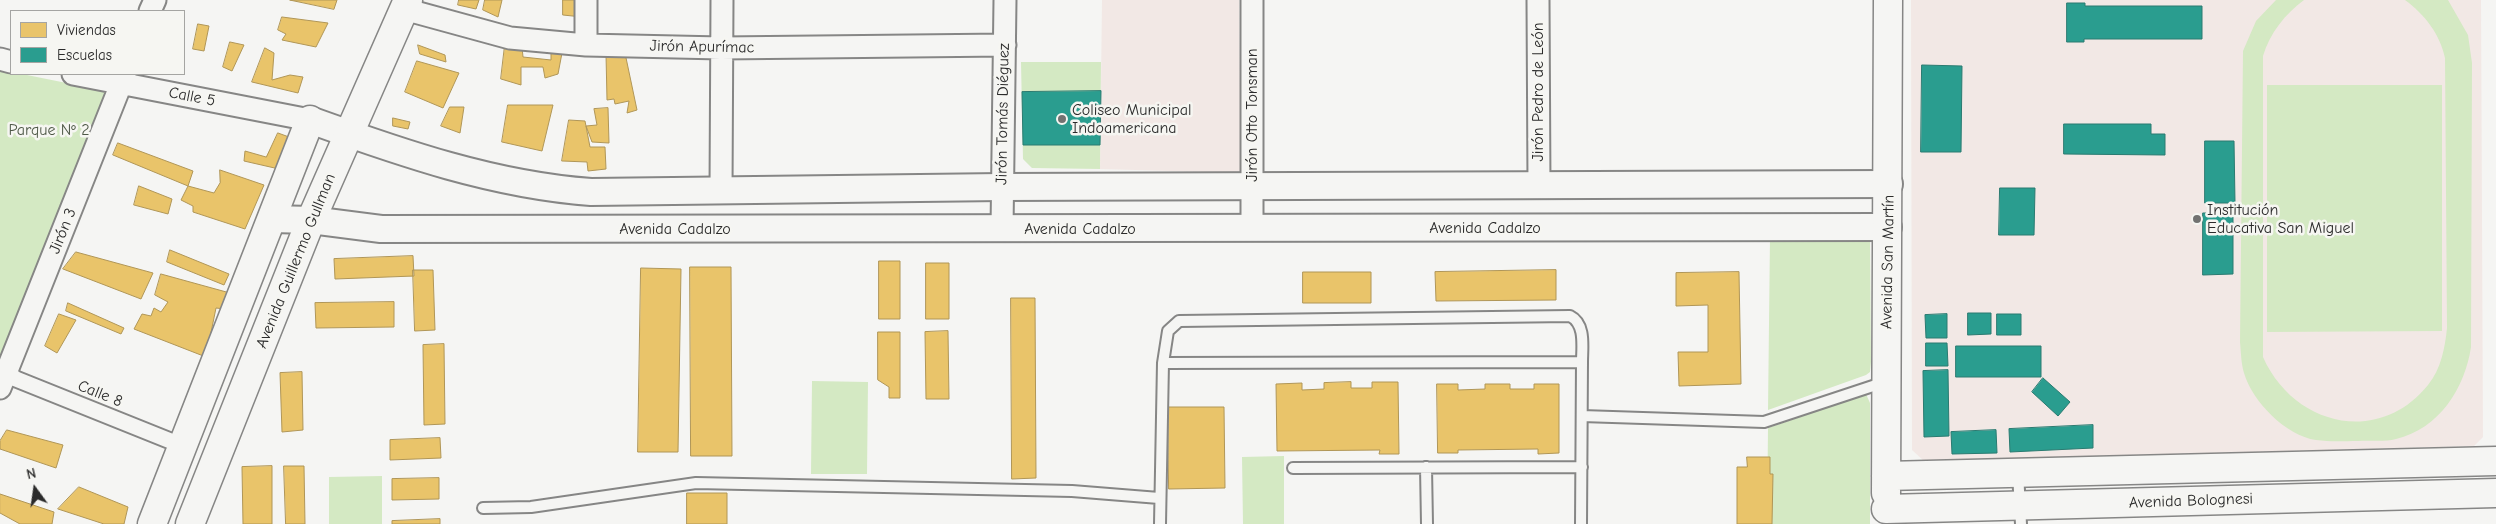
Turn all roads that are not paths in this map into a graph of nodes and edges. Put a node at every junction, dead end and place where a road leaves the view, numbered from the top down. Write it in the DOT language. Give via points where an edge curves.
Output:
graph roads {
  1 [pos="586,0"];
  2 [pos="722,0"];
  3 [pos="1005,0"];
  4 [pos="1252,0"];
  5 [pos="1538,0"];
  6 [pos="1888,0"];
  7 [pos="406,5"];
  8 [pos="586,45"];
  9 [pos="1004,45"];
  10 [pos="721,48"];
  11 [pos="86,75"];
  12 [pos="123,78"];
  13 [pos="310,120"];
  14 [pos="349,134"];
  15 [pos="1889,184"];
  16 [pos="1539,185"];
  17 [pos="1252,186"];
  18 [pos="1002,187"];
  19 [pos="721,191"];
  20 [pos="272,219"];
  21 [pos="310,220"];
  22 [pos="1888,226"];
  23 [pos="1002,229"];
  24 [pos="1252,229"];
  25 [pos="231,324"];
  26 [pos="264,338"];
  27 [pos="1582,362"];
  28 [pos="1163,363"];
  29 [pos="2,377"];
  30 [pos="1886,381"];
  31 [pos="1582,416"];
  32 [pos="183,446"];
  33 [pos="2496,461"];
  34 [pos="1426,467"];
  35 [pos="1582,467"];
  36 [pos="1293,468"];
  37 [pos="2018,473"];
  38 [pos="1886,476"];
  39 [pos="2496,493"];
  40 [pos="1159,498"];
  41 [pos="483,508"];
  42 [pos="2020,515"];
  43 [pos="1886,517"];
  44 [pos="152,524"];
  45 [pos="190,524"];
  46 [pos="1160,524"];
  47 [pos="1427,524"];
  48 [pos="1581,524"];
  1 -- 8 [label="street"];
  2 -- 10 [label="street"];
  3 -- 9 [label="street, Jirón Tomás Diéguez"];
  4 -- 17 [label="street, Jirón Otto Tonsman"];
  5 -- 16 [label="street, Jirón Pedro de León"];
  6 -- 15 [label="main road, Avenida San Martín"];
  7 -- 8 [label="street, Jirón Apurímac" via="510,38"];
  7 -- 14 [label="main road, Avenida Guillermo Gullman"];
  8 -- 10 [label="street, Jirón Apurímac"];
  9 -- 10 [label="street, Jirón Apurímac"];
  9 -- 18 [label="street, Jirón Tomás Diéguez"];
  10 -- 19 [label="street"];
  11 -- 12 [label="street, Calle 5"];
  12 -- 13 [label="street, Calle 5"];
  12 -- 29 [label="street, Jirón 3"];
  13 -- 14 [label="street"];
  13 -- 20 [label="main road"];
  14 -- 19 [label="street" via="419,158 546,189"];
  14 -- 21 [label="main road, Avenida Guillermo Gullman"];
  15 -- 16 [label="street"];
  15 -- 22 [label="main road, Avenida San Martín"];
  16 -- 17 [label="street"];
  17 -- 18 [label="street"];
  17 -- 24 [label="street, Jirón Otto Tonsman"];
  18 -- 19 [label="street"];
  18 -- 23 [label="street, Jirón Tomás Diéguez"];
  20 -- 21 [label="street, Avenida Cadalzo"];
  20 -- 25 [label="main road"];
  21 -- 23 [label="street, Avenida Cadalzo" via="381,229"];
  21 -- 26 [label="main road, Avenida Guillermo Gullman"];
  22 -- 24 [label="street, Avenida Cadalzo"];
  22 -- 30 [label="main road, Avenida San Martín"];
  23 -- 24 [label="street, Avenida Cadalzo"];
  25 -- 26 [label="main road"];
  25 -- 32 [label="main road"];
  26 -- 45 [label="main road, Avenida Guillermo Gullman"];
  27 -- 28 [label="lane"];
  27 -- 28 [label="lane" via="1581,329 1570,316 1178,321 1168,331"];
  27 -- 31 [label="lane"];
  28 -- 40 [label="lane"];
  29 -- 32 [label="street, Calle 8"];
  30 -- 31 [label="lane" via="1764,422"];
  30 -- 38 [label="main road, Avenida San Martín"];
  31 -- 35 [label="lane"];
  32 -- 44 [label="main road"];
  33 -- 37 [label="main road, Avenida Bolognesi"];
  34 -- 35 [label="lane"];
  34 -- 36 [label="lane"];
  34 -- 47 [label="lane"];
  35 -- 48 [label="lane"];
  37 -- 38 [label="main road, Avenida Bolognesi"];
  37 -- 42 [label="lane"];
  38 -- 43 [label="main road, Avenida San Martín"];
  39 -- 42 [label="main road, Avenida Bolognesi"];
  40 -- 41 [label="lane" via="1072,492 696,483 531,507"];
  40 -- 46 [label="lane"];
  42 -- 43 [label="main road, Avenida Bolognesi"];
}
